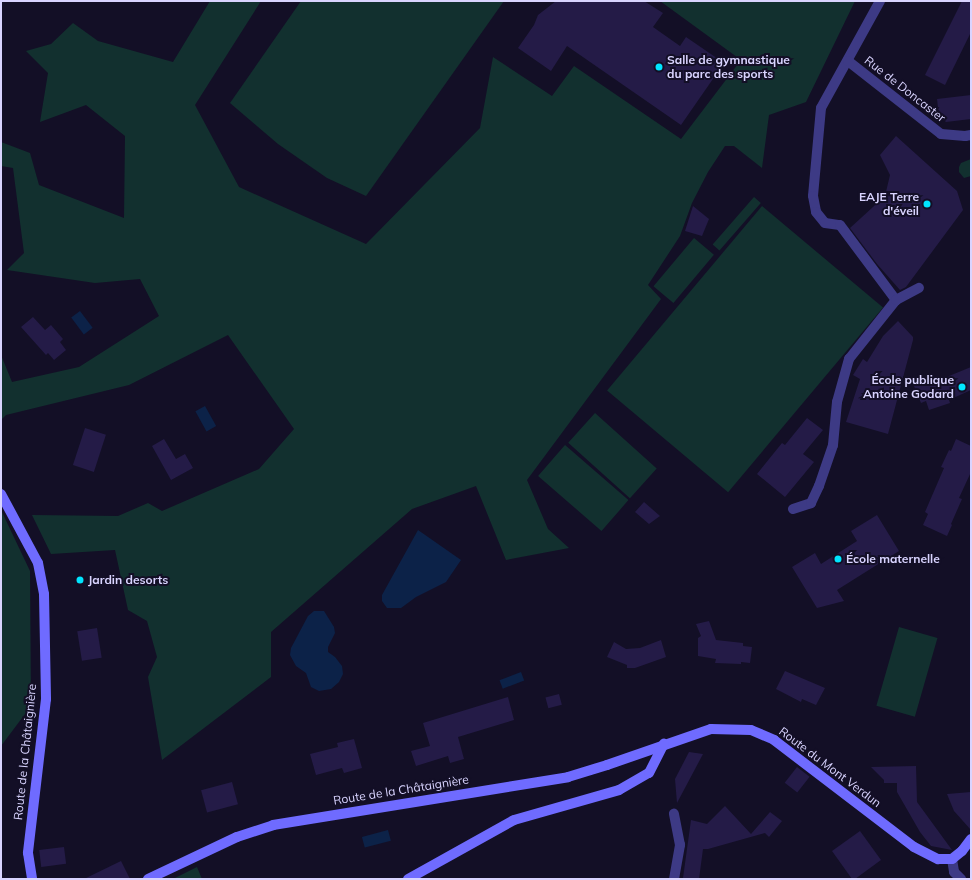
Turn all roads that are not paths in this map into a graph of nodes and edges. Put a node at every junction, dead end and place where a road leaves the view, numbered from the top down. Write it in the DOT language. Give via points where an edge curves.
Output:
graph roads {
  1 [pos="880,1"];
  2 [pos="848,60"];
  3 [pos="971,135"];
  4 [pos="919,288"];
  5 [pos="896,300"];
  6 [pos="1,494"];
  7 [pos="793,509"];
  8 [pos="664,744"];
  9 [pos="674,814"];
  10 [pos="971,839"];
  11 [pos="952,859"];
  12 [pos="32,879"];
  13 [pos="148,879"];
  14 [pos="408,879"];
  15 [pos="674,879"];
  16 [pos="962,879"];
  1 -- 2 [label="street"];
  2 -- 3 [label="street, Rue de Doncaster" via="941,134"];
  2 -- 5 [label="street" via="821,108 813,196 816,212 825,222 840,225"];
  4 -- 5 [label="street"];
  5 -- 7 [label="street" via="849,359 837,402 833,445 819,486 811,504"];
  6 -- 12 [label="street, Route de la Châtaignière" via="38,563 44,594 46,698 28,853"];
  8 -- 11 [label="street, Route du Mont Verdun" via="711,729 751,730 774,740 914,847 938,859"];
  8 -- 13 [label="street, Route de la Châtaignière" via="607,766 568,777 273,824 237,837"];
  8 -- 14 [label="street" via="649,773 619,790 514,820"];
  9 -- 15 [label="street" via="680,845"];
  10 -- 11 [label="street"];
  11 -- 16 [label="street" via="954,872"];
}
